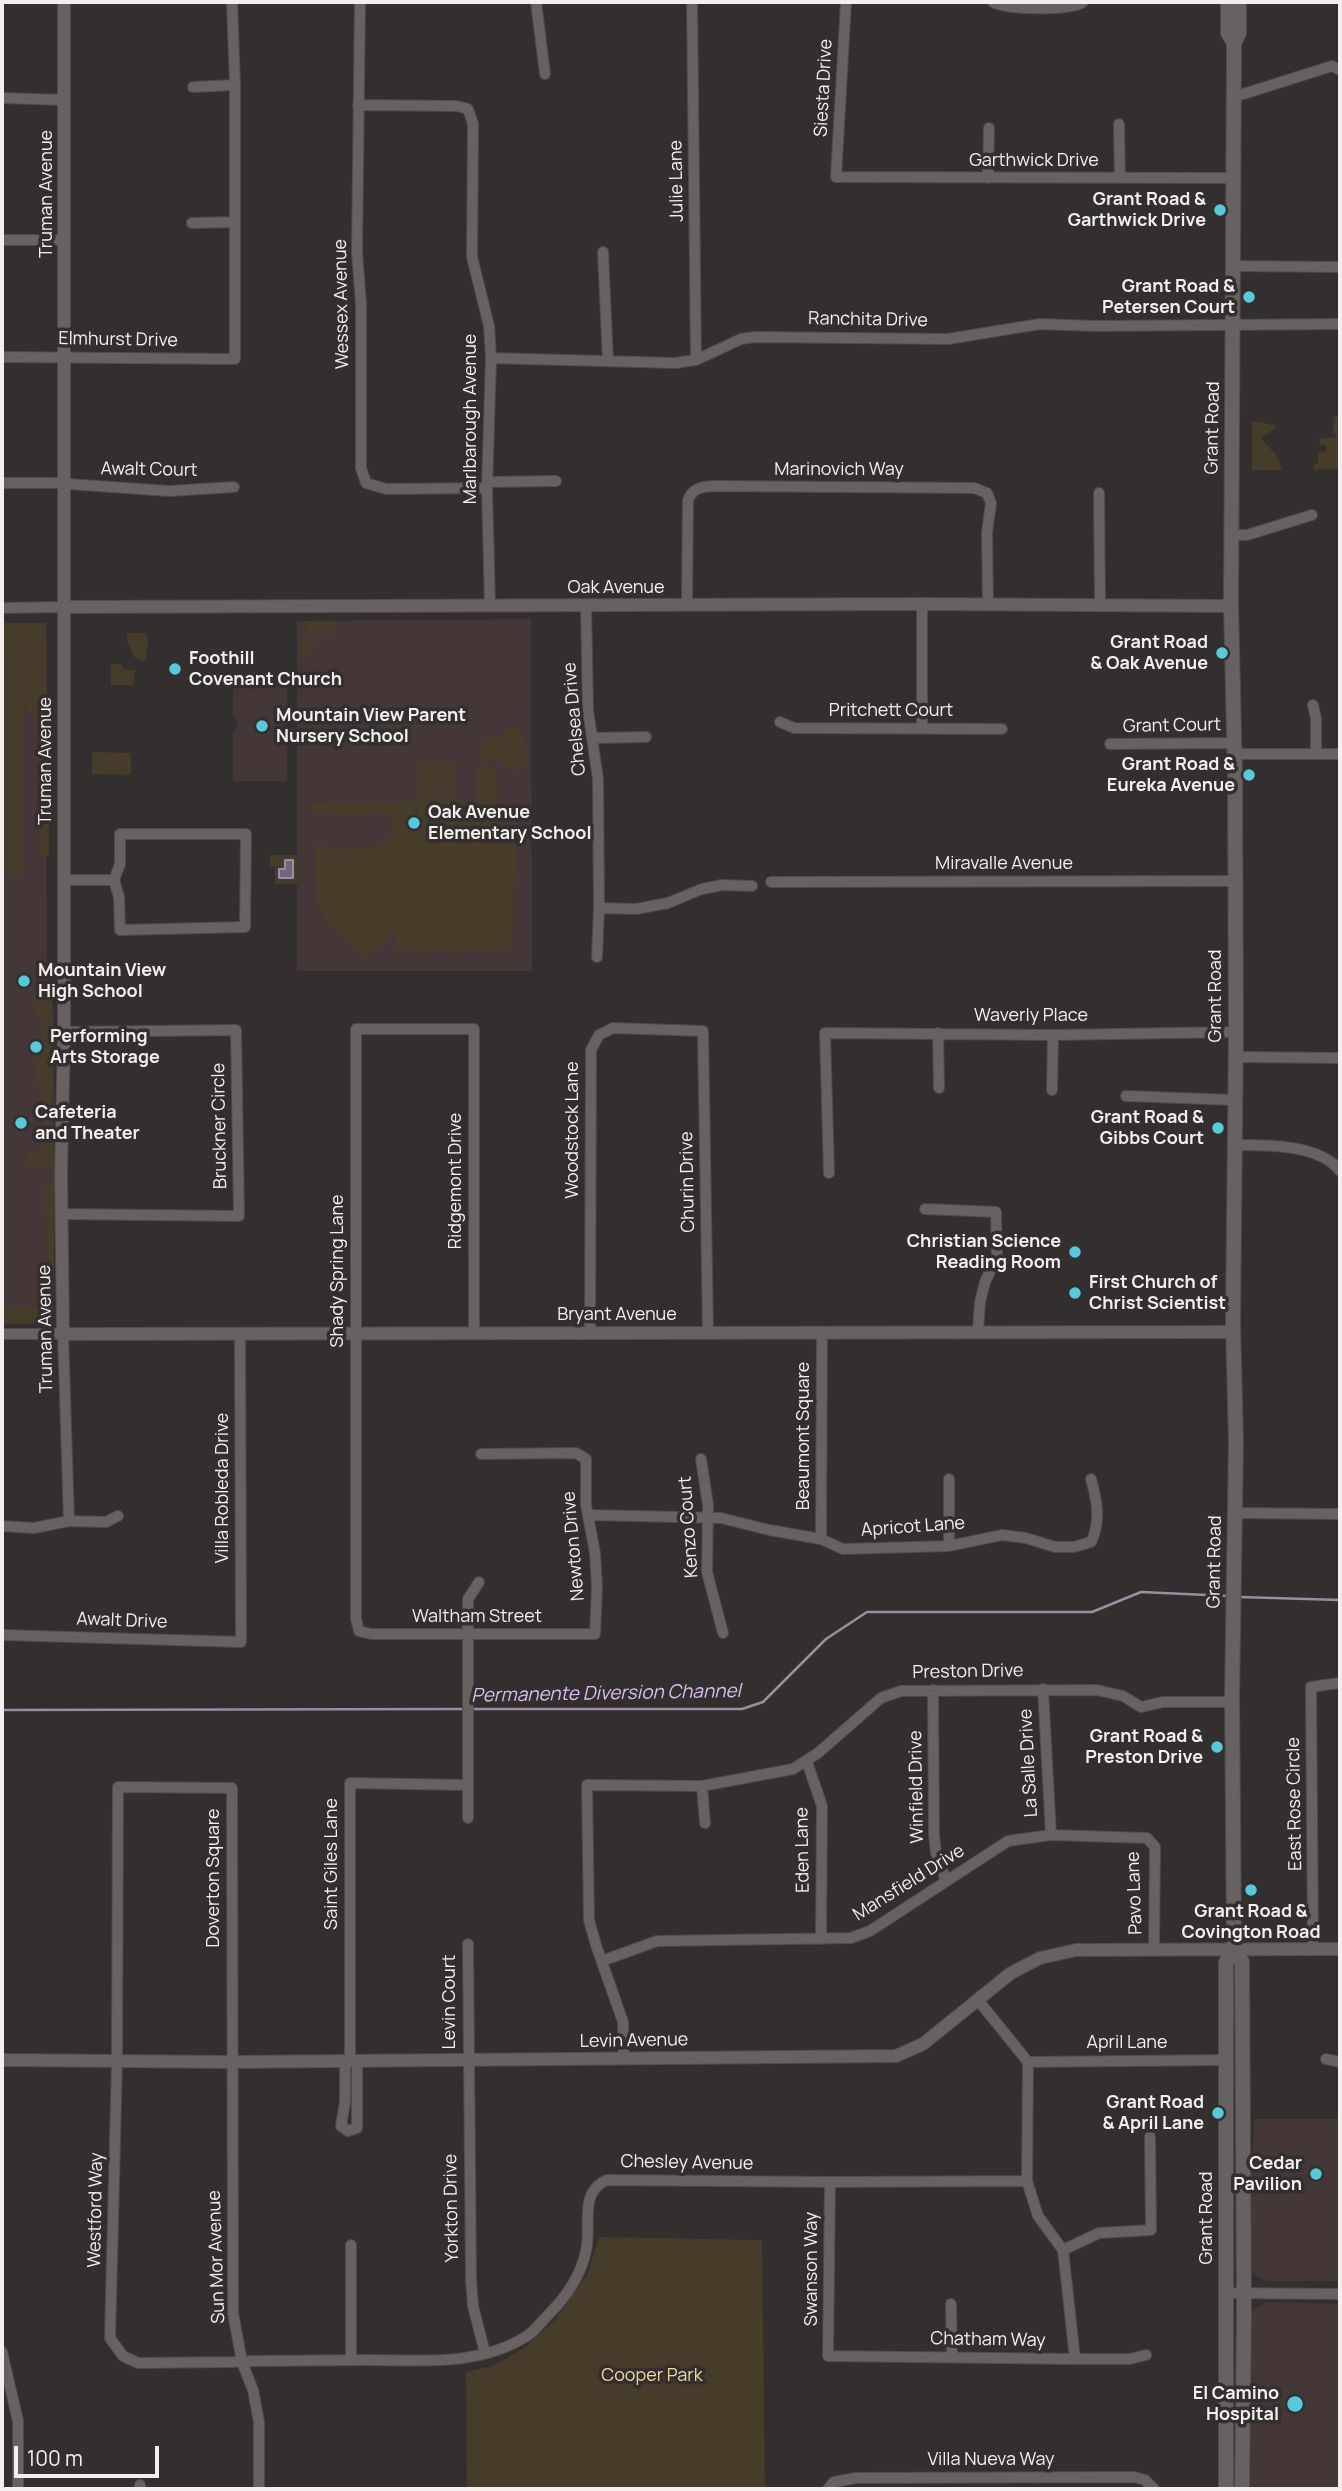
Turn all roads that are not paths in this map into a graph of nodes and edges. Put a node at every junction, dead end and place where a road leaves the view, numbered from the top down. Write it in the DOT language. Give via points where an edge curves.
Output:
graph roads {
  1 [pos="64,2"];
  2 [pos="232,2"];
  3 [pos="360,2"];
  4 [pos="536,2"];
  5 [pos="692,2"];
  6 [pos="846,2"];
  7 [pos="993,2"];
  8 [pos="1083,2"];
  9 [pos="1228,2"];
  10 [pos="1239,2"];
  11 [pos="1234,43"];
  12 [pos="1340,70"];
  13 [pos="545,74"];
  14 [pos="235,85"];
  15 [pos="193,87"];
  16 [pos="1234,97"];
  17 [pos="2,98"];
  18 [pos="65,100"];
  19 [pos="358,105"];
  20 [pos="1119,124"];
  21 [pos="989,128"];
  22 [pos="836,177"];
  23 [pos="988,178"];
  24 [pos="1120,178"];
  25 [pos="1233,178"];
  26 [pos="235,222"];
  27 [pos="192,223"];
  28 [pos="2,240"];
  29 [pos="64,240"];
  30 [pos="603,252"];
  31 [pos="1233,266"];
  32 [pos="1340,267"];
  33 [pos="1233,324"];
  34 [pos="1340,324"];
  35 [pos="2,357"];
  36 [pos="64,358"];
  37 [pos="491,358"];
  38 [pos="696,360"];
  39 [pos="608,361"];
  40 [pos="556,481"];
  41 [pos="2,483"];
  42 [pos="64,484"];
  43 [pos="487,485"];
  44 [pos="234,486"];
  45 [pos="1099,493"];
  46 [pos="1312,515"];
  47 [pos="1231,535"];
  48 [pos="922,604"];
  49 [pos="586,605"];
  50 [pos="687,605"];
  51 [pos="988,605"];
  52 [pos="490,606"];
  53 [pos="1100,606"];
  54 [pos="1231,606"];
  55 [pos="64,607"];
  56 [pos="2,608"];
  57 [pos="1313,705"];
  58 [pos="780,722"];
  59 [pos="922,729"];
  60 [pos="1002,729"];
  61 [pos="646,737"];
  62 [pos="593,738"];
  63 [pos="1110,744"];
  64 [pos="1235,749"];
  65 [pos="1316,754"];
  66 [pos="1340,754"];
  67 [pos="64,880"];
  68 [pos="114,880"];
  69 [pos="1236,881"];
  70 [pos="771,882"];
  71 [pos="752,886"];
  72 [pos="599,908"];
  73 [pos="597,957"];
  74 [pos="474,1029"];
  75 [pos="703,1031"];
  76 [pos="64,1032"];
  77 [pos="1236,1032"];
  78 [pos="938,1033"];
  79 [pos="1053,1035"];
  80 [pos="1236,1057"];
  81 [pos="1340,1058"];
  82 [pos="939,1088"];
  83 [pos="1052,1090"];
  84 [pos="1126,1096"];
  85 [pos="1234,1100"];
  86 [pos="1234,1145"];
  87 [pos="1340,1171"];
  88 [pos="829,1173"];
  89 [pos="925,1209"];
  90 [pos="61,1214"];
  91 [pos="978,1331"];
  92 [pos="708,1332"];
  93 [pos="1233,1332"];
  94 [pos="474,1333"];
  95 [pos="590,1333"];
  96 [pos="822,1333"];
  97 [pos="2,1334"];
  98 [pos="63,1334"];
  99 [pos="356,1334"];
  100 [pos="240,1335"];
  101 [pos="481,1454"];
  102 [pos="701,1459"];
  103 [pos="949,1479"];
  104 [pos="1091,1479"];
  105 [pos="1235,1513"];
  106 [pos="1340,1514"];
  107 [pos="589,1515"];
  108 [pos="118,1516"];
  109 [pos="708,1517"];
  110 [pos="69,1521"];
  111 [pos="2,1526"];
  112 [pos="821,1539"];
  113 [pos="950,1546"];
  114 [pos="479,1582"];
  115 [pos="359,1631"];
  116 [pos="723,1633"];
  117 [pos="468,1634"];
  118 [pos="595,1634"];
  119 [pos="2,1635"];
  120 [pos="241,1642"];
  121 [pos="1340,1683"];
  122 [pos="1042,1689"];
  123 [pos="933,1690"];
  124 [pos="1232,1702"];
  125 [pos="807,1762"];
  126 [pos="467,1785"];
  127 [pos="702,1786"];
  128 [pos="468,1818"];
  129 [pos="705,1823"];
  130 [pos="1051,1835"];
  131 [pos="1147,1838"];
  132 [pos="946,1881"];
  133 [pos="821,1939"];
  134 [pos="468,1944"];
  135 [pos="1154,1948"];
  136 [pos="1235,1948"];
  137 [pos="1313,1949"];
  138 [pos="1340,1949"];
  139 [pos="602,1961"];
  140 [pos="978,2000"];
  141 [pos="624,2059"];
  142 [pos="1326,2059"];
  143 [pos="2,2060"];
  144 [pos="351,2060"];
  145 [pos="468,2060"];
  146 [pos="1226,2060"];
  147 [pos="117,2061"];
  148 [pos="231,2062"];
  149 [pos="1028,2062"];
  150 [pos="1340,2062"];
  151 [pos="351,2102"];
  152 [pos="1150,2137"];
  153 [pos="1027,2181"];
  154 [pos="830,2182"];
  155 [pos="351,2245"];
  156 [pos="1063,2250"];
  157 [pos="1226,2293"];
  158 [pos="1244,2293"];
  159 [pos="1340,2294"];
  160 [pos="951,2304"];
  161 [pos="2,2352"];
  162 [pos="485,2353"];
  163 [pos="1146,2355"];
  164 [pos="123,2356"];
  165 [pos="828,2356"];
  166 [pos="951,2357"];
  167 [pos="1075,2359"];
  168 [pos="351,2360"];
  169 [pos="242,2362"];
  170 [pos="18,2489"];
  171 [pos="259,2489"];
  172 [pos="828,2489"];
  173 [pos="1154,2489"];
  174 [pos="1226,2489"];
  175 [pos="1242,2489"];
  1 -- 18 [label="street, Truman Avenue"];
  2 -- 14 [label="street"];
  3 -- 19 [label="street, Wessex Avenue"];
  4 -- 13 [label="street"];
  5 -- 38 [label="street, Julie Lane"];
  6 -- 22 [label="street, Siesta Drive"];
  7 -- 8 [label="street" via="1006,7 1071,7"];
  9 -- 11 [label="main road, Grant Road" via="1228,33"];
  10 -- 11 [label="main road, Grant Road" via="1239,33"];
  11 -- 16 [label="main road, Grant Road"];
  12 -- 16 [label="street" via="1332,66"];
  14 -- 15 [label="street"];
  14 -- 26 [label="street"];
  16 -- 25 [label="main road, Grant Road"];
  17 -- 18 [label="street"];
  18 -- 29 [label="street, Truman Avenue"];
  19 -- 37 [label="street, Marlbarough Avenue" via="468,109 474,124 472,257 489,326"];
  19 -- 43 [label="street, Wessex Avenue" via="361,468 366,483 386,489"];
  20 -- 24 [label="street"];
  21 -- 23 [label="street"];
  22 -- 23 [label="street, Garthwick Drive"];
  23 -- 24 [label="street, Garthwick Drive"];
  24 -- 25 [label="street, Garthwick Drive"];
  25 -- 31 [label="main road, Grant Road"];
  26 -- 27 [label="street"];
  26 -- 36 [label="street, Elmhurst Drive" via="235,359"];
  28 -- 29 [label="street"];
  29 -- 36 [label="street, Truman Avenue"];
  30 -- 39 [label="street"];
  31 -- 32 [label="street"];
  31 -- 33 [label="main road, Grant Road"];
  33 -- 34 [label="street, Ranchita Drive"];
  33 -- 38 [label="street, Ranchita Drive" via="1040,324 948,339 772,336 741,339"];
  33 -- 47 [label="main road, Grant Road"];
  35 -- 36 [label="street, Elmhurst Drive"];
  36 -- 42 [label="street, Truman Avenue"];
  37 -- 39 [label="street, Ranchita Drive"];
  37 -- 43 [label="street, Marlbarough Avenue"];
  38 -- 39 [label="street, Ranchita Drive"];
  40 -- 43 [label="street"];
  41 -- 42 [label="street, Awalt Court"];
  42 -- 44 [label="street, Awalt Court" via="169,491"];
  42 -- 55 [label="street, Truman Avenue"];
  43 -- 52 [label="street, Marlbarough Avenue"];
  45 -- 53 [label="street"];
  46 -- 47 [label="street" via="1247,535"];
  47 -- 54 [label="main road, Grant Road"];
  48 -- 50 [label="street, Oak Avenue"];
  48 -- 51 [label="street, Oak Avenue"];
  48 -- 59 [label="street"];
  49 -- 50 [label="street, Oak Avenue"];
  49 -- 52 [label="street, Oak Avenue"];
  49 -- 62 [label="street, Chelsea Drive"];
  50 -- 51 [label="street, Marinovich Way" via="688,500 699,488 713,486 983,490 991,503"];
  51 -- 53 [label="street, Oak Avenue"];
  52 -- 55 [label="street, Oak Avenue"];
  53 -- 54 [label="street, Oak Avenue"];
  54 -- 64 [label="main road, Grant Road"];
  55 -- 56 [label="street, Oak Avenue"];
  55 -- 67 [label="street, Truman Avenue"];
  57 -- 65 [label="street"];
  58 -- 59 [label="street, Pritchett Court" via="794,728"];
  59 -- 60 [label="street, Pritchett Court"];
  61 -- 62 [label="street"];
  62 -- 72 [label="street, Chelsea Drive" via="598,779"];
  63 -- 64 [label="street, Grant Court"];
  64 -- 65 [label="street, Grant Court"];
  64 -- 69 [label="main road, Grant Road"];
  65 -- 66 [label="street, Grant Court"];
  67 -- 68 [label="street"];
  67 -- 76 [label="street, Truman Avenue"];
  68 -- 68 [label="street" via="120,864 120,834 246,834 245,928 120,930"];
  69 -- 70 [label="street, Miravalle Avenue"];
  69 -- 77 [label="main road, Grant Road"];
  71 -- 72 [label="street" via="722,885 636,909"];
  72 -- 73 [label="street, Chelsea Drive"];
  74 -- 94 [label="street, Ridgemont Drive"];
  74 -- 99 [label="street, Shady Spring Lane" via="356,1029"];
  75 -- 92 [label="street, Churin Drive"];
  75 -- 95 [label="street, Woodstock Lane" via="613,1028 599,1035 591,1050"];
  76 -- 90 [label="street, Truman Avenue"];
  76 -- 90 [label="street, Bruckner Circle" via="236,1030 239,1216"];
  77 -- 79 [label="street, Waverly Place"];
  77 -- 80 [label="main road, Grant Road"];
  78 -- 79 [label="street, Waverly Place"];
  78 -- 82 [label="street"];
  78 -- 88 [label="street, Waverly Place" via="825,1033"];
  79 -- 83 [label="street"];
  80 -- 81 [label="street"];
  80 -- 85 [label="main road, Grant Road"];
  84 -- 85 [label="street"];
  85 -- 86 [label="main road, Grant Road"];
  86 -- 87 [label="street" via="1311,1151 1332,1161"];
  86 -- 93 [label="main road, Grant Road"];
  89 -- 91 [label="street" via="996,1212 997,1257 985,1282"];
  90 -- 98 [label="street, Truman Avenue"];
  91 -- 93 [label="street, Bryant Avenue"];
  91 -- 96 [label="street, Bryant Avenue"];
  92 -- 95 [label="street, Bryant Avenue"];
  92 -- 96 [label="street, Bryant Avenue"];
  93 -- 105 [label="main road, Grant Road"];
  94 -- 95 [label="street, Bryant Avenue"];
  94 -- 99 [label="street, Bryant Avenue"];
  96 -- 112 [label="street, Beaumont Square"];
  97 -- 98 [label="street, Bryant Avenue"];
  98 -- 100 [label="street, Bryant Avenue"];
  98 -- 110 [label="street, Truman Avenue"];
  99 -- 100 [label="street, Bryant Avenue"];
  99 -- 115 [label="street, Shady Spring Lane"];
  100 -- 120 [label="street, Villa Robleda Drive"];
  101 -- 107 [label="street, Newton Drive" via="582,1456 587,1466"];
  102 -- 109 [label="street, Kenzo Court"];
  103 -- 113 [label="street"];
  104 -- 113 [label="street, Apricot Lane" via="1097,1530 1091,1542 1055,1546 1002,1535"];
  105 -- 106 [label="street"];
  105 -- 124 [label="main road, Grant Road"];
  107 -- 109 [label="street, Apricot Lane"];
  107 -- 118 [label="street, Newton Drive" via="597,1586"];
  108 -- 110 [label="street" via="106,1522"];
  109 -- 112 [label="street, Apricot Lane"];
  109 -- 116 [label="street, Kenzo Court" via="707,1572"];
  110 -- 111 [label="street" via="34,1528"];
  112 -- 113 [label="street, Apricot Lane" via="843,1549"];
  114 -- 117 [label="street" via="468,1599"];
  115 -- 117 [label="street, Waltham Street"];
  117 -- 118 [label="street, Waltham Street"];
  117 -- 126 [label="street"];
  119 -- 120 [label="street, Awalt Drive"];
  121 -- 137 [label="street, East Rose Circle" via="1311,1688"];
  122 -- 123 [label="street, Preston Drive"];
  122 -- 124 [label="street, Preston Drive" via="1097,1690 1123,1696 1141,1707 1163,1702"];
  122 -- 130 [label="street, La Salle Drive"];
  123 -- 125 [label="street, Preston Drive" via="901,1691 881,1698"];
  123 -- 132 [label="street, Winfield Drive" via="934,1835"];
  124 -- 136 [label="main road, Grant Road"];
  125 -- 127 [label="street, Preston Drive" via="793,1769"];
  125 -- 133 [label="street, Eden Lane" via="822,1806"];
  126 -- 128 [label="street"];
  126 -- 144 [label="street, Saint Giles Lane" via="350,1783"];
  127 -- 129 [label="street"];
  127 -- 139 [label="street, Preston Drive" via="586,1785 589,1920"];
  130 -- 131 [label="street, Mansfield Drive"];
  130 -- 132 [label="street, Mansfield Drive" via="1008,1841"];
  131 -- 135 [label="street, Pavo Lane" via="1155,1847"];
  132 -- 133 [label="street, Mansfield Drive" via="870,1931 852,1938"];
  133 -- 139 [label="street, Mansfield Drive" via="657,1941"];
  134 -- 145 [label="street, Levin Court"];
  135 -- 136 [label="street, Levin Avenue"];
  135 -- 140 [label="street, Levin Avenue" via="1076,1950 1040,1958 1011,1973"];
  136 -- 137 [label="street, Levin Avenue"];
  136 -- 146 [label="main road, Grant Road" via="1226,1962"];
  136 -- 158 [label="main road, Grant Road" via="1241,1962"];
  137 -- 138 [label="street, Levin Avenue"];
  139 -- 141 [label="street, Preston Drive" via="624,2022"];
  140 -- 141 [label="street, Levin Avenue" via="923,2044 896,2056"];
  140 -- 149 [label="street"];
  141 -- 145 [label="street, Levin Avenue"];
  142 -- 150 [label="street"];
  143 -- 147 [label="street, Levin Avenue"];
  144 -- 145 [label="street, Levin Avenue"];
  144 -- 148 [label="street, Levin Avenue"];
  144 -- 151 [label="street, Saint Giles Lane"];
  145 -- 162 [label="street, Yorkton Drive" via="471,2280"];
  146 -- 149 [label="street, April Lane"];
  146 -- 157 [label="main road, Grant Road"];
  147 -- 148 [label="street, Levin Avenue"];
  147 -- 148 [label="street, Doverton Square" via="118,1787 131,1787 232,1788"];
  147 -- 164 [label="street, Westford Way" via="110,2337"];
  148 -- 169 [label="street, Sun Mor Avenue" via="233,2314"];
  149 -- 153 [label="street"];
  152 -- 156 [label="street" via="1151,2230 1099,2233"];
  153 -- 154 [label="street, Chesley Avenue"];
  153 -- 156 [label="street" via="1038,2216"];
  154 -- 162 [label="street, Chesley Avenue" via="600,2183 589,2201 587,2248 573,2285 528,2336"];
  154 -- 165 [label="street, Swanson Way"];
  155 -- 168 [label="street"];
  156 -- 167 [label="street"];
  157 -- 158 [label="street"];
  157 -- 174 [label="main road, Grant Road"];
  158 -- 159 [label="street"];
  158 -- 175 [label="main road, Grant Road"];
  160 -- 166 [label="street"];
  161 -- 170 [label="street" via="18,2421"];
  162 -- 168 [label="street, Chesley Avenue" via="454,2361"];
  163 -- 167 [label="street, Chatham Way"];
  164 -- 169 [label="street, Chesley Avenue" via="138,2363"];
  165 -- 166 [label="street, Chatham Way"];
  166 -- 167 [label="street, Chatham Way"];
  168 -- 169 [label="street, Chesley Avenue"];
  169 -- 171 [label="street, Sun Mor Avenue" via="259,2422"];
  172 -- 173 [label="street, Villa Nueva Way" via="834,2482 856,2478 1134,2477"];
}
